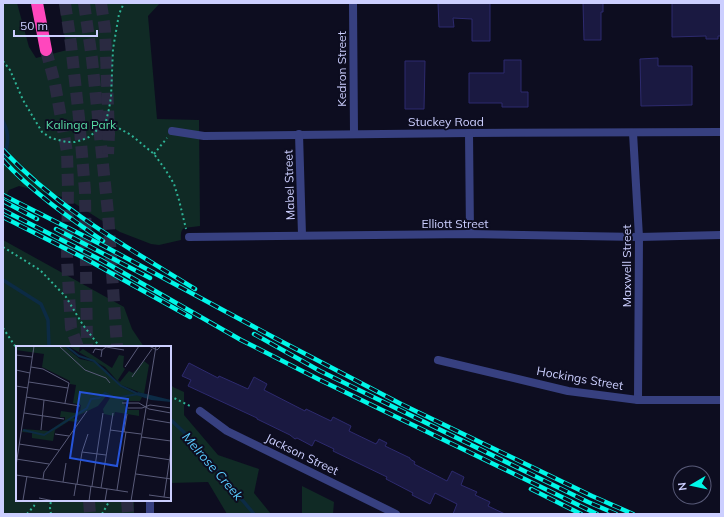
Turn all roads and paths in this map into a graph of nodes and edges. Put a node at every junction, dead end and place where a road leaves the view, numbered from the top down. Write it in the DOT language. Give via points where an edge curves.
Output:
graph roads {
  1 [pos="37,3"];
  2 [pos="124,3"];
  3 [pos="353,3"];
  4 [pos="46,50"];
  5 [pos="3,61"];
  6 [pos="106,121"];
  7 [pos="172,131"];
  8 [pos="721,132"];
  9 [pos="469,133"];
  10 [pos="633,133"];
  11 [pos="299,134"];
  12 [pos="354,134"];
  13 [pos="154,154"];
  14 [pos="470,234"];
  15 [pos="302,235"];
  16 [pos="721,235"];
  17 [pos="189,237"];
  18 [pos="639,237"];
  19 [pos="3,247"];
  20 [pos="3,328"];
  21 [pos="99,346"];
  22 [pos="16,348"];
  23 [pos="438,360"];
  24 [pos="171,396"];
  25 [pos="638,400"];
  26 [pos="721,400"];
  27 [pos="200,411"];
  28 [pos="36,501"];
  29 [pos="51,501"];
  30 [pos="109,501"];
  31 [pos="150,501"];
  32 [pos="27,514"];
  33 [pos="51,514"];
  34 [pos="102,514"];
  35 [pos="150,514"];
  36 [pos="396,514"];
  1 -- 4 [label="highway"];
  2 -- 6 [label="path" via="119,14 113,50 111,97"];
  3 -- 12 [label="street, Kedron Street"];
  5 -- 6 [label="path" via="42,132 51,138 66,142 82,140"];
  6 -- 13 [label="path"];
  7 -- 11 [label="street, Stuckey Road" via="204,136"];
  7 -- 13 [label="path"];
  8 -- 10 [label="street, Stuckey Road"];
  9 -- 10 [label="street, Stuckey Road"];
  9 -- 12 [label="street, Stuckey Road"];
  9 -- 14 [label="street"];
  10 -- 18 [label="street, Maxwell Street"];
  11 -- 12 [label="street, Stuckey Road"];
  11 -- 15 [label="street, Mabel Street"];
  13 -- 17 [label="path" via="174,184"];
  14 -- 15 [label="street, Elliott Street"];
  14 -- 18 [label="street, Elliott Street"];
  15 -- 17 [label="street, Elliott Street"];
  16 -- 18 [label="street, Elliott Street"];
  18 -- 25 [label="street, Maxwell Street"];
  19 -- 21 [label="path" via="40,270 66,297"];
  20 -- 22 [label="path"];
  23 -- 25 [label="street, Hockings Street" via="568,391"];
  24 -- 27 [label="path"];
  25 -- 26 [label="street, Hockings Street"];
  27 -- 36 [label="street, Jackson Street" via="227,431"];
  28 -- 32 [label="path"];
  29 -- 33 [label="path"];
  30 -- 34 [label="path"];
  31 -- 35 [label="street"];
}
